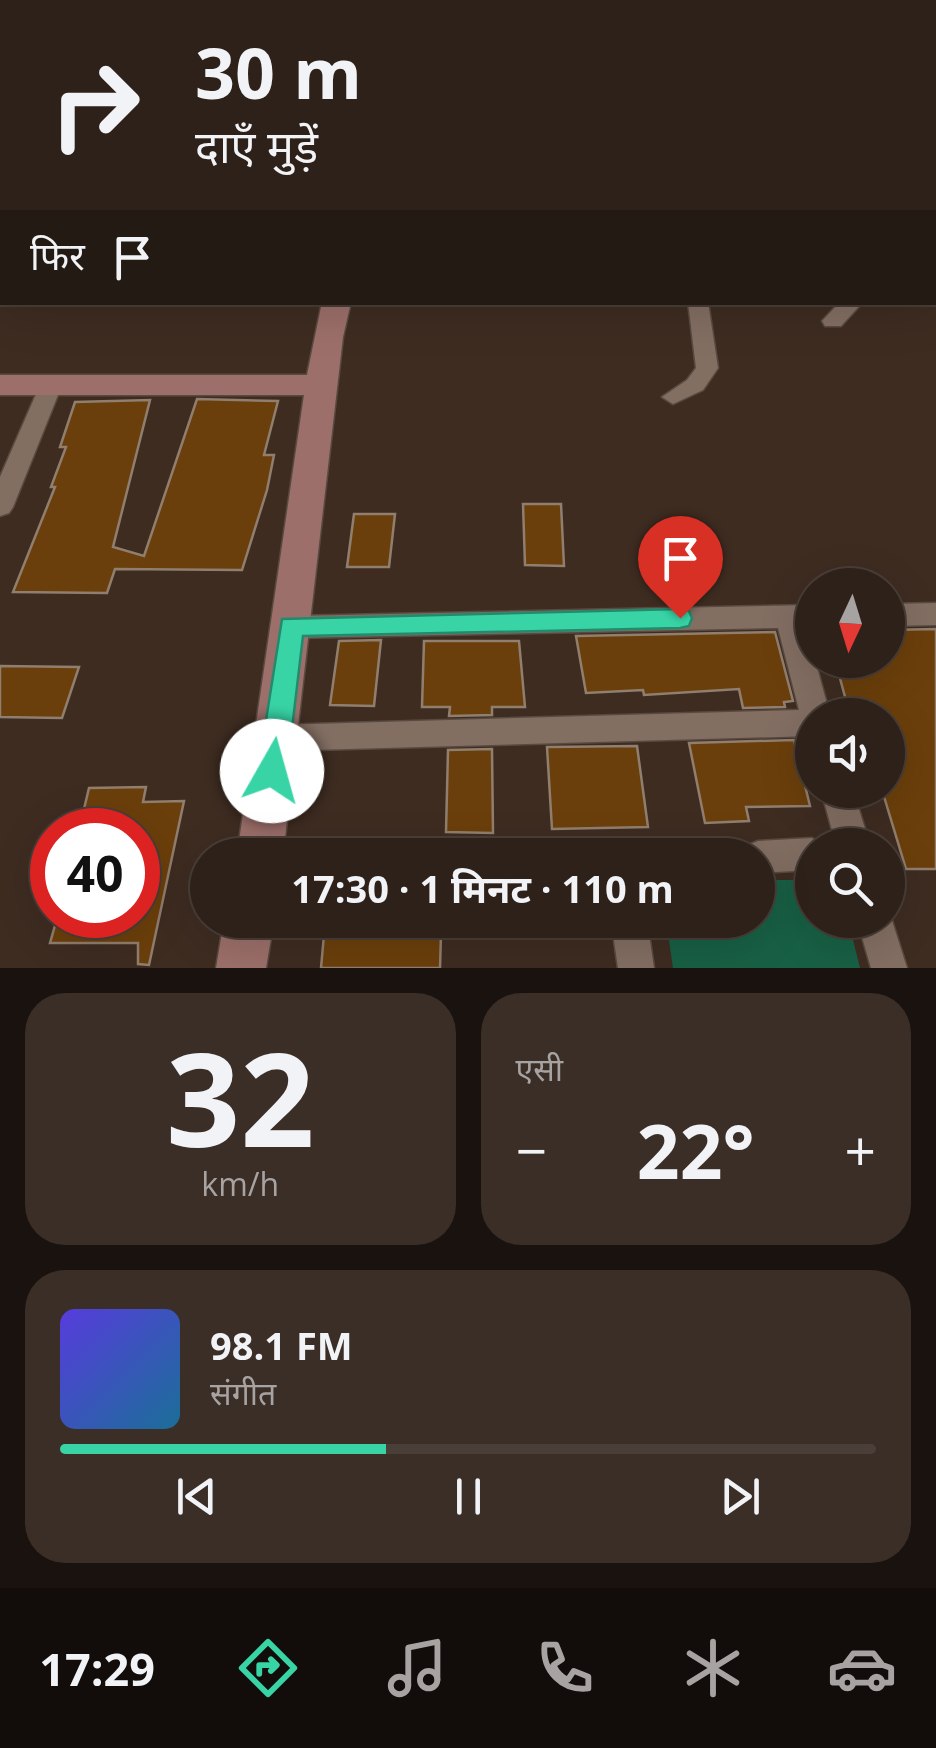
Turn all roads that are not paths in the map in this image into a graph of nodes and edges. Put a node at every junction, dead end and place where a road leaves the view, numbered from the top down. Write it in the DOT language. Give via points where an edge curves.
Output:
graph roads {
  1 [pos="336,305"];
  2 [pos="698,305"];
  3 [pos="850,305"];
  4 [pos="832,322"];
  5 [pos="0,385"];
  6 [pos="51,385"];
  7 [pos="322,385"];
  8 [pos="673,397"];
  9 [pos="0,507"];
  10 [pos="905,614"];
  11 [pos="936,614"];
  12 [pos="795,616"];
  13 [pos="292,626"];
  14 [pos="795,723"];
  15 [pos="276,738"];
  16 [pos="262,838"];
  17 [pos="246,938"];
  18 [pos="632,938"];
  19 [pos="881,938"];
  20 [pos="241,968"];
  21 [pos="636,968"];
  22 [pos="890,968"];
  1 -- 7 [label="street"];
  2 -- 8 [label="street" via="706,368 696,385"];
  3 -- 4 [label="street"];
  5 -- 6 [label="street"];
  6 -- 7 [label="street"];
  6 -- 9 [label="street"];
  7 -- 13 [label="street"];
  10 -- 11 [label="street"];
  12 -- 13 [label="street"];
  13 -- 15 [label="street"];
  14 -- 15 [label="street"];
  15 -- 16 [label="street"];
  17 -- 20 [label="street"];
  18 -- 21 [label="street"];
  19 -- 22 [label="street"];
}
